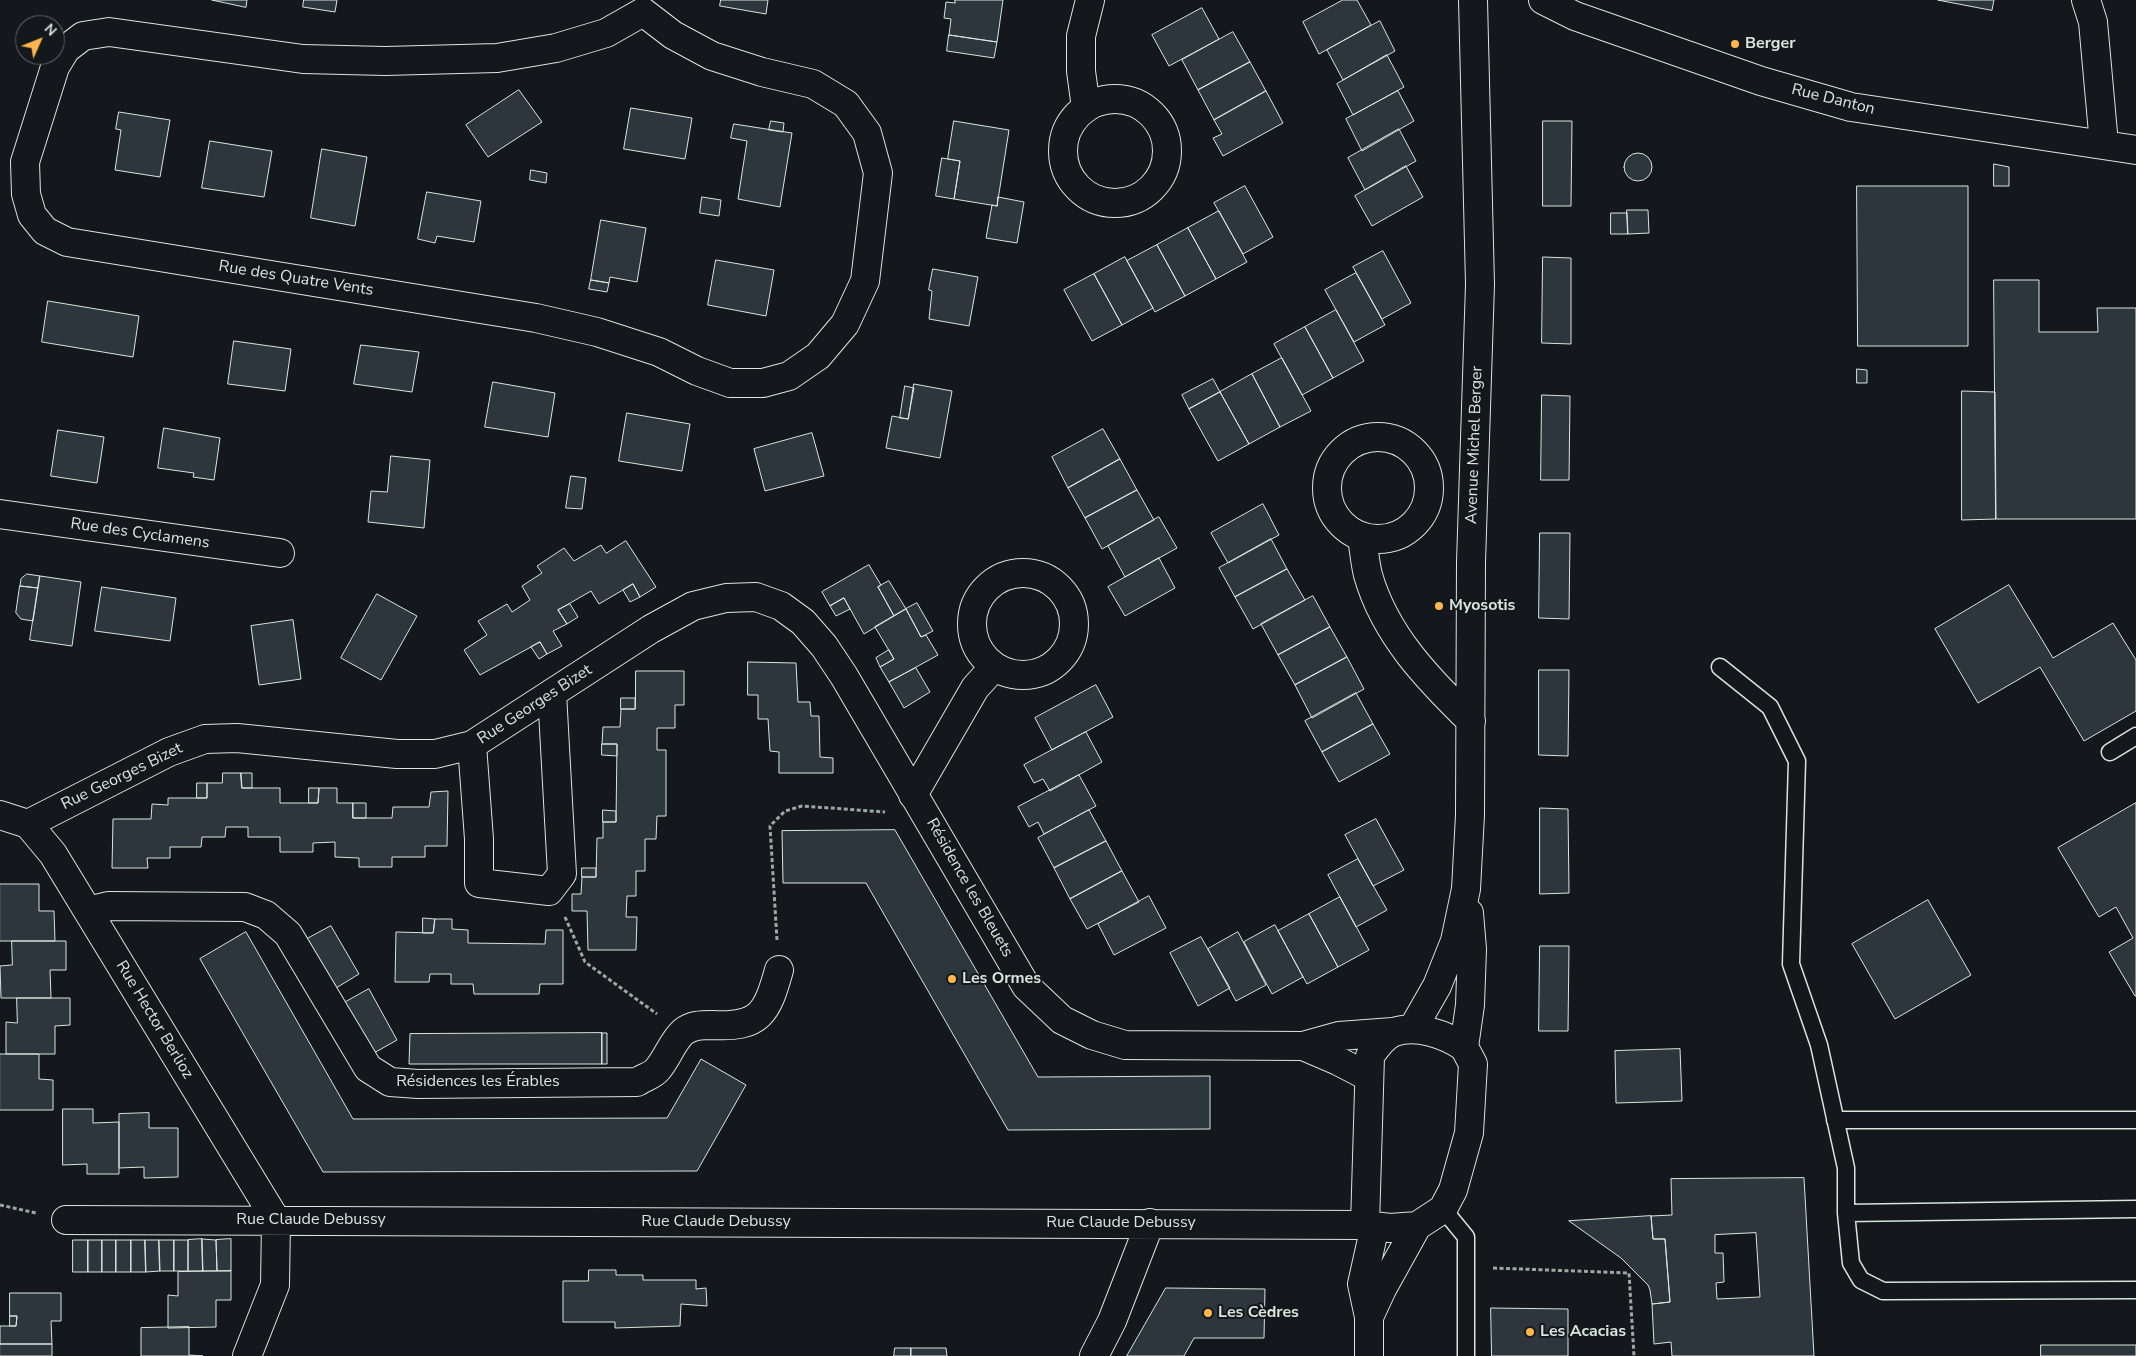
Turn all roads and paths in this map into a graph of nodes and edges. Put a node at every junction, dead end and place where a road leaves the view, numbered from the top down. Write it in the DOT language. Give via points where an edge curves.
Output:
graph roads {
  1 [pos="1090,0"];
  2 [pos="1472,0"];
  3 [pos="1543,0"];
  4 [pos="2086,0"];
  5 [pos="645,6"];
  6 [pos="1086,108"];
  7 [pos="2104,144"];
  8 [pos="2136,150"];
  9 [pos="0,514"];
  10 [pos="1362,537"];
  11 [pos="280,553"];
  12 [pos="994,667"];
  13 [pos="1720,667"];
  14 [pos="552,693"];
  15 [pos="1471,721"];
  16 [pos="2136,736"];
  17 [pos="472,745"];
  18 [pos="2110,752"];
  19 [pos="919,805"];
  20 [pos="0,815"];
  21 [pos="28,824"];
  22 [pos="1466,889"];
  23 [pos="549,891"];
  24 [pos="88,912"];
  25 [pos="779,970"];
  26 [pos="1403,1030"];
  27 [pos="683,1032"];
  28 [pos="1303,1046"];
  29 [pos="1464,1047"];
  30 [pos="1369,1078"];
  31 [pos="1835,1120"];
  32 [pos="2136,1120"];
  33 [pos="1443,1209"];
  34 [pos="2136,1209"];
  35 [pos="1846,1213"];
  36 [pos="66,1220"];
  37 [pos="276,1220"];
  38 [pos="1150,1223"];
  39 [pos="1370,1225"];
  40 [pos="1417,1226"];
  41 [pos="1466,1267"];
  42 [pos="2136,1290"];
  43 [pos="1369,1317"];
  44 [pos="247,1356"];
  45 [pos="1094,1356"];
  46 [pos="1369,1356"];
  47 [pos="1466,1356"];
  48 [pos="1634,1356"];
  1 -- 6 [label="street" via="1081,36"];
  2 -- 15 [label="street, Avenue Michel Berger" via="1480,284 1471,562"];
  3 -- 7 [label="street, Rue Danton" via="1575,16 1761,81 1851,108"];
  4 -- 7 [label="street" via="2093,22"];
  5 -- 5 [label="street, Rue des Quatre Vents" via="606,34 556,48 497,58 385,62 303,59 110,32 83,36 66,50 55,67 25,162 26,194 32,215 45,231 67,242 536,318 597,332 659,352 697,371 730,382 763,383 789,376 818,356 845,324 864,282 878,173 867,133 846,104 813,84 712,56 674,34"];
  7 -- 8 [label="street, Rue Danton"];
  9 -- 11 [label="street, Rue des Cyclamens"];
  10 -- 15 [label="street" via="1368,575 1385,615 1409,656"];
  12 -- 19 [label="street" via="975,688"];
  13 -- 31 [label="lane" via="1770,707 1798,762 1791,964 1818,1045"];
  14 -- 17 [label="street, Rue Georges Bizet"];
  14 -- 19 [label="street, Rue Georges Bizet" via="693,606 726,598 756,597 781,606 803,622 824,646"];
  14 -- 23 [label="street" via="562,874"];
  15 -- 22 [label="street, Avenue Michel Berger"];
  16 -- 18 [label="lane"];
  17 -- 21 [label="street, Rue Georges Bizet" via="435,754 407,754 237,738 205,739 169,752"];
  17 -- 23 [label="street" via="479,839 478,883"];
  19 -- 25 [label="path" via="802,806 785,811 770,826"];
  19 -- 28 [label="street, Résidence les Bleuets" via="1026,986 1062,1020 1092,1035 1125,1045"];
  20 -- 21 [label="street"];
  21 -- 24 [label="street, Rue Hector Berlioz" via="53,854"];
  22 -- 26 [label="street, Avenue Michel Berger" via="1455,941 1437,986"];
  22 -- 29 [label="street, Avenue Michel Berger" via="1472,949 1470,1006"];
  23 -- 27 [label="path" via="569,923 584,962"];
  24 -- 27 [label="street, Résidences les Érables" via="108,906 245,907 266,915 288,934 368,1068 390,1082 637,1082 656,1072"];
  24 -- 37 [label="street, Rue Hector Berlioz"];
  25 -- 27 [label="street" via="772,997 760,1015 746,1024 697,1024"];
  26 -- 28 [label="street, Résidence les Bleuets" via="1339,1036"];
  26 -- 29 [label="street" via="1450,1038"];
  26 -- 30 [label="street, Avenue Michel Berger" via="1379,1044 1370,1056"];
  28 -- 30 [label="street, Résidence les Bleuets"];
  29 -- 33 [label="street" via="1474,1064 1469,1133 1453,1190"];
  30 -- 39 [label="street, Avenue Michel Berger"];
  31 -- 32 [label="lane"];
  31 -- 35 [label="lane" via="1846,1168"];
  33 -- 40 [label="street, Avenue Michel Berger"];
  33 -- 41 [label="lane" via="1466,1237"];
  34 -- 35 [label="lane"];
  35 -- 42 [label="lane" via="1851,1263 1860,1280 1883,1291"];
  36 -- 37 [label="street, Rue Claude Debussy"];
  37 -- 38 [label="street, Rue Claude Debussy"];
  37 -- 44 [label="street" via="275,1285"];
  38 -- 39 [label="street, Rue Claude Debussy"];
  38 -- 45 [label="street" via="1112,1321"];
  39 -- 40 [label="street, Avenue Michel Berger" via="1390,1228"];
  39 -- 43 [label="street, Avenue Michel Berger" via="1362,1284"];
  40 -- 43 [label="street, Avenue Michel Berger"];
  41 -- 47 [label="lane"];
  41 -- 48 [label="path" via="1629,1273"];
  43 -- 46 [label="street, Avenue Michel Berger"];
}
